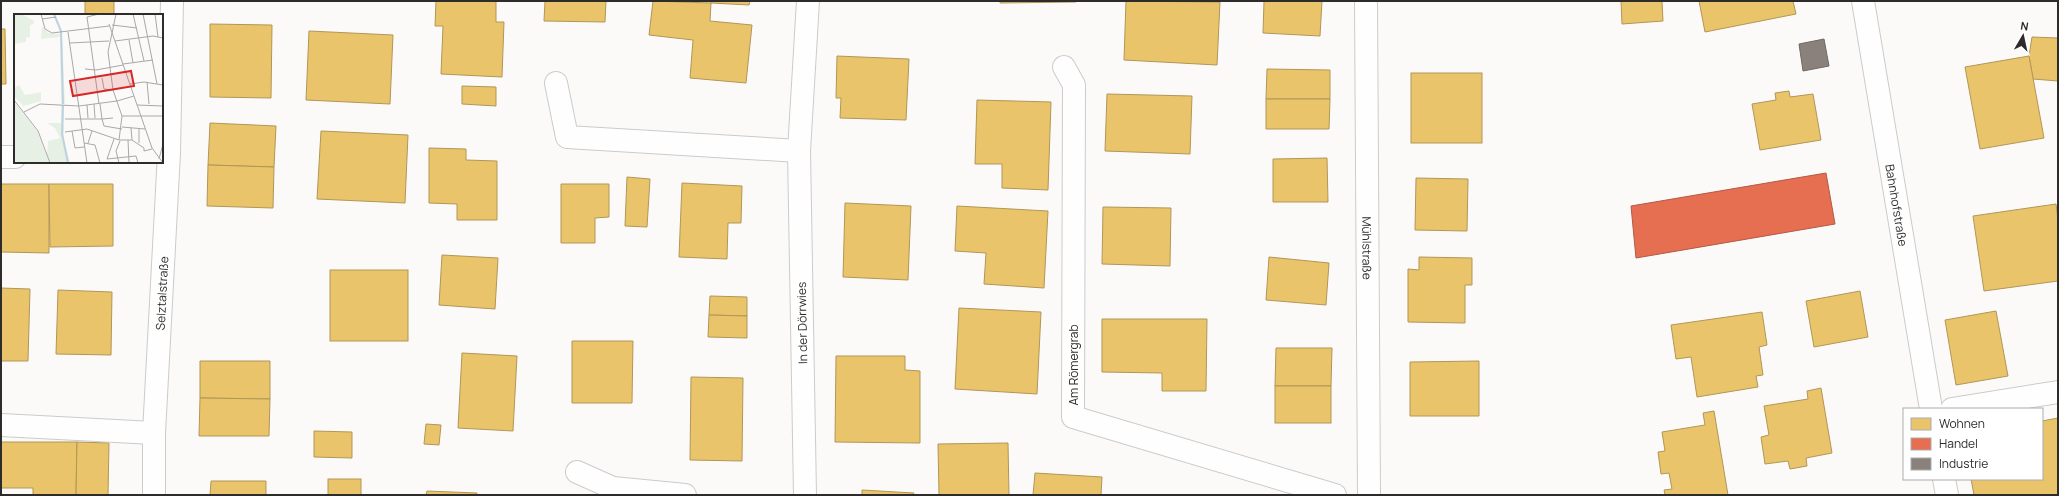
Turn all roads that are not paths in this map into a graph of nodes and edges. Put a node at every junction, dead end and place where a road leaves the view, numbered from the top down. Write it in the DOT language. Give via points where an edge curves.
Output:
graph roads {
  1 [pos="172,1"];
  2 [pos="808,1"];
  3 [pos="1366,1"];
  4 [pos="1863,1"];
  5 [pos="1064,67"];
  6 [pos="556,83"];
  7 [pos="799,151"];
  8 [pos="165,153"];
  9 [pos="1,157"];
  10 [pos="14,157"];
  11 [pos="2058,392"];
  12 [pos="1931,408"];
  13 [pos="1958,408"];
  14 [pos="1,425"];
  15 [pos="154,432"];
  16 [pos="577,472"];
  17 [pos="1944,480"];
  18 [pos="154,495"];
  19 [pos="685,495"];
  20 [pos="805,495"];
  21 [pos="1335,495"];
  22 [pos="1369,495"];
  23 [pos="1947,495"];
  1 -- 8 [label="street, Selztalstraße"];
  2 -- 7 [label="street, In der Dörrwies"];
  3 -- 22 [label="street, Mühlstraße"];
  4 -- 12 [label="street, Bahnhofstraße"];
  5 -- 21 [label="street, Am Römergrab" via="1074,86 1073,417"];
  6 -- 7 [label="street" via="567,137"];
  7 -- 20 [label="street, In der Dörrwies"];
  8 -- 15 [label="street, Selztalstraße"];
  9 -- 10 [label="street"];
  11 -- 13 [label="street"];
  14 -- 15 [label="street"];
  15 -- 18 [label="street, Selztalstraße"];
  16 -- 19 [label="street" via="613,488"];
  17 -- 23 [label="street"];
}
